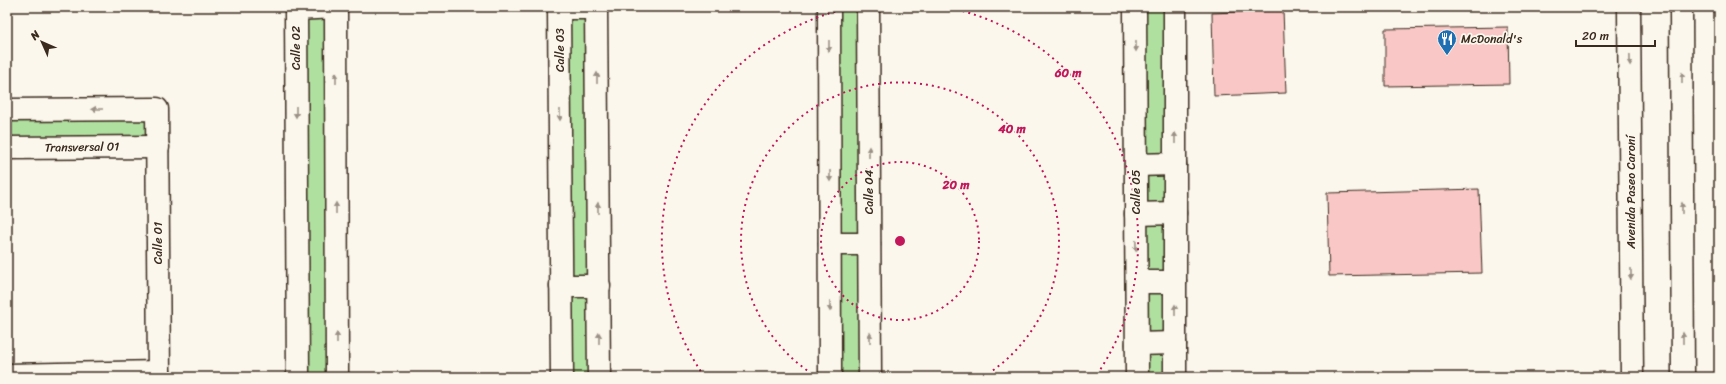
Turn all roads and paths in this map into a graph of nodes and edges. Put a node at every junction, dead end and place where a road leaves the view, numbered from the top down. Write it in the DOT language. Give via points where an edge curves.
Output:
graph roads {
  1 [pos="829,7"];
  2 [pos="868,7"];
  3 [pos="1135,7"];
  4 [pos="1175,7"];
  5 [pos="1629,7"];
  6 [pos="1681,7"];
  7 [pos="7,110"];
  8 [pos="158,147"];
  9 [pos="7,148"];
  10 [pos="1175,164"];
  11 [pos="1136,165"];
  12 [pos="1175,213"];
  13 [pos="1136,214"];
  14 [pos="830,244"];
  15 [pos="869,244"];
  16 [pos="1137,282"];
  17 [pos="1175,282"];
  18 [pos="562,286"];
  19 [pos="599,286"];
  20 [pos="1137,344"];
  21 [pos="1175,344"];
  22 [pos="159,374"];
  23 [pos="7,375"];
  24 [pos="298,377"];
  25 [pos="337,377"];
  26 [pos="562,377"];
  27 [pos="599,377"];
  28 [pos="830,377"];
  29 [pos="870,377"];
  30 [pos="1137,377"];
  31 [pos="1175,377"];
  32 [pos="1632,377"];
  33 [pos="1683,377"];
  1 -- 14 [label="street, one-way"];
  15 -- 2 [label="street, Calle 04, one-way"];
  3 -- 11 [label="street, Calle 05, one-way"];
  10 -- 4 [label="street, one-way"];
  5 -- 32 [label="street, Avenida Paseo Caroní, one-way"];
  33 -- 6 [label="street, one-way"];
  8 -- 7 [label="street, Calle 01, one-way" via="157,109"];
  8 -- 9 [label="street, Transversal 01"];
  8 -- 22 [label="street, Calle 01"];
  10 -- 11 [label="street"];
  10 -- 12 [label="street"];
  11 -- 13 [label="street, Calle 05"];
  12 -- 13 [label="street"];
  12 -- 17 [label="street"];
  13 -- 16 [label="street, Calle 05, one-way"];
  14 -- 15 [label="street"];
  14 -- 28 [label="street, one-way"];
  29 -- 15 [label="street, Calle 04, one-way"];
  16 -- 17 [label="street"];
  16 -- 20 [label="street, Calle 05"];
  21 -- 17 [label="street, one-way"];
  18 -- 19 [label="street"];
  19 -- 18 [label="street, Calle 03, one-way" via="596,8 559,8"];
  18 -- 26 [label="street, Calle 03"];
  27 -- 19 [label="street, Calle 03, one-way"];
  20 -- 21 [label="street"];
  20 -- 30 [label="street, Calle 05"];
  21 -- 31 [label="street"];
  22 -- 23 [label="street"];
  25 -- 24 [label="street, Calle 02, one-way" via="336,7 296,9"];
}
